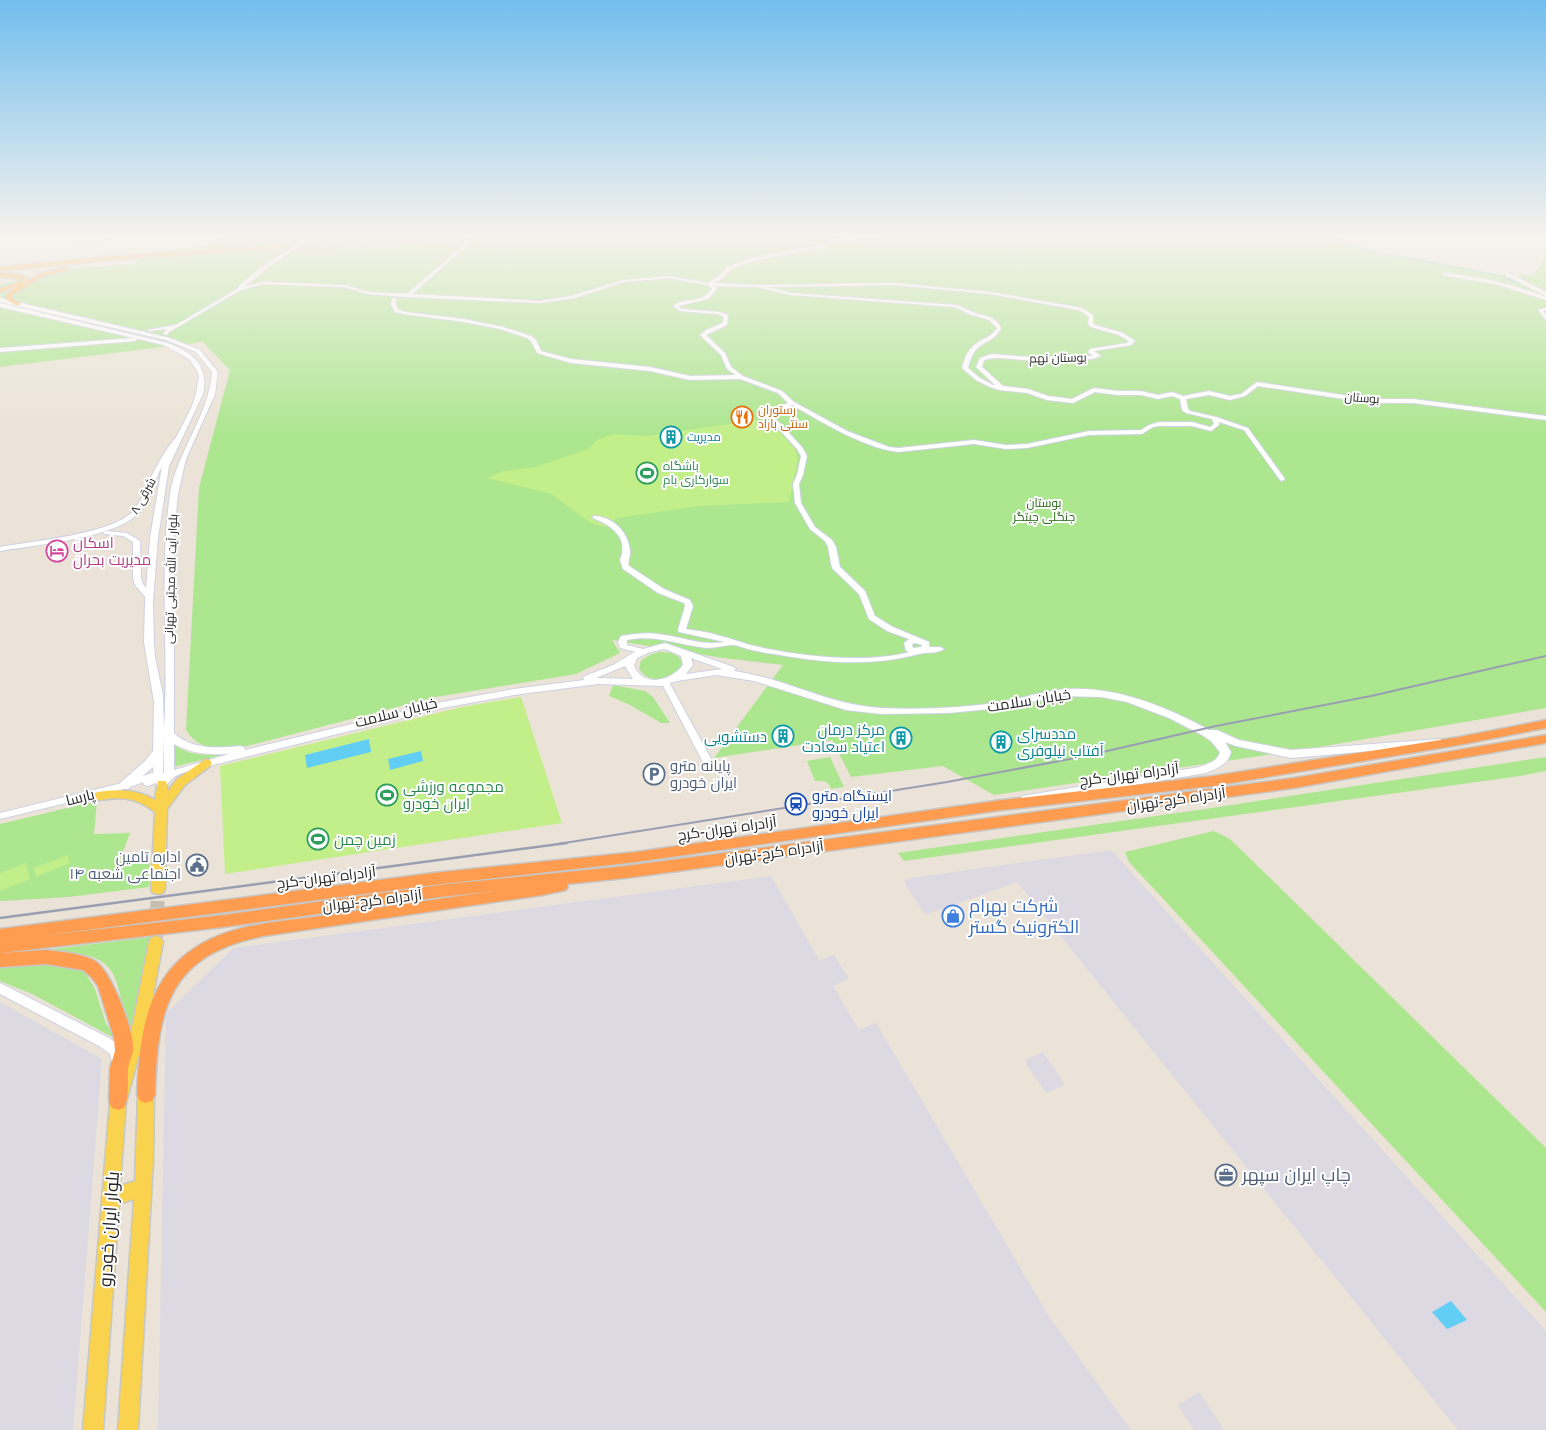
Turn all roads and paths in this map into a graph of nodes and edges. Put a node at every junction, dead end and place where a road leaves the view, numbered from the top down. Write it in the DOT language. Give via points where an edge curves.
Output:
graph roads {
  1 [pos="12,303"];
  2 [pos="216,303"];
  3 [pos="393,303"];
  4 [pos="682,303"];
  5 [pos="923,303"];
  6 [pos="1042,303"];
  7 [pos="18,304"];
  8 [pos="0,305"];
  9 [pos="1546,309"];
  10 [pos="46,316"];
  11 [pos="1546,319"];
  12 [pos="114,326"];
  13 [pos="177,326"];
  14 [pos="149,330"];
  15 [pos="108,332"];
  16 [pos="165,334"];
  17 [pos="143,340"];
  18 [pos="1,351"];
  19 [pos="198,351"];
  20 [pos="185,353"];
  21 [pos="741,377"];
  22 [pos="999,388"];
  23 [pos="1183,398"];
  24 [pos="792,403"];
  25 [pos="1214,418"];
  26 [pos="1546,418"];
  27 [pos="199,422"];
  28 [pos="186,423"];
  29 [pos="179,437"];
  30 [pos="1282,479"];
  31 [pos="595,517"];
  32 [pos="0,550"];
  33 [pos="150,597"];
  34 [pos="902,634"];
  35 [pos="732,643"];
  36 [pos="908,645"];
  37 [pos="923,646"];
  38 [pos="680,651"];
  39 [pos="637,654"];
  40 [pos="898,657"];
  41 [pos="677,678"];
  42 [pos="649,682"];
  43 [pos="665,682"];
  44 [pos="1002,702"];
  45 [pos="1546,724"];
  46 [pos="168,732"];
  47 [pos="1546,739"];
  48 [pos="1459,741"];
  49 [pos="249,748"];
  50 [pos="159,750"];
  51 [pos="206,763"];
  52 [pos="710,766"];
  53 [pos="161,778"];
  54 [pos="124,786"];
  55 [pos="88,798"];
  56 [pos="1002,805"];
  57 [pos="160,810"];
  58 [pos="0,817"];
  59 [pos="626,872"];
  60 [pos="158,889"];
  61 [pos="0,935"];
  62 [pos="156,942"];
  63 [pos="0,947"];
  64 [pos="0,960"];
  65 [pos="0,988"];
  66 [pos="119,1068"];
  67 [pos="146,1095"];
  68 [pos="118,1102"];
  69 [pos="143,1187"];
  70 [pos="111,1198"];
  71 [pos="127,1425"];
  72 [pos="94,1429"];
  1 -- 7 [label="main road, بلوار آیت الله مجتبی تهرانی"];
  2 -- 13 [label="street"];
  3 -- 21 [label="street" via="397,311 414,315 505,329 533,340 539,352 563,360 645,368 690,378"];
  4 -- 21 [label="street" via="675,306 680,310 726,316 723,326 703,336 723,354 729,368"];
  5 -- 22 [label="street, بوستان" via="956,306 998,324 998,332 972,348 965,368 984,383"];
  6 -- 22 [label="street, بوستان نهم" via="1080,309 1091,316 1090,324 1126,337 1131,343 1092,350 1098,356 1090,358 991,356 982,359 979,367"];
  7 -- 12 [label="main road, بلوار آیت الله مجتبی تهرانی"];
  8 -- 10 [label="main road"];
  9 -- 11 [label="street" via="1540,310"];
  10 -- 15 [label="main road"];
  10 -- 20 [label="main road" via="154,340"];
  12 -- 14 [label="main road"];
  12 -- 19 [label="main road, بلوار آیت الله مجتبی تهرانی" via="168,339"];
  13 -- 14 [label="street"];
  13 -- 16 [label="street"];
  14 -- 16 [label="main road"];
  15 -- 17 [label="main road"];
  15 -- 18 [label="main road" via="110,336 98,340"];
  16 -- 19 [label="main road" via="184,340"];
  17 -- 18 [label="main road"];
  17 -- 20 [label="main road"];
  19 -- 27 [label="main road, بلوار آیت الله مجتبی تهرانی" via="215,375"];
  20 -- 28 [label="main road, بلوار آیت الله مجتبی تهرانی" via="196,364 202,383"];
  21 -- 24 [label="street" via="780,392"];
  22 -- 23 [label="street, بوستان" via="1073,401 1094,390 1158,397 1172,394"];
  23 -- 25 [label="street" via="1188,412"];
  23 -- 26 [label="street, بوستان" via="1208,393 1230,398 1243,395 1258,384 1370,402 1413,401"];
  24 -- 25 [label="street" via="845,432 898,450 974,442 1006,447 1027,446 1089,433 1142,432 1159,424 1192,424 1211,429 1217,424"];
  24 -- 34 [label="street" via="769,415 804,456 796,484 798,503 812,528 828,540 836,568 862,594 872,617"];
  25 -- 30 [label="street" via="1246,429"];
  27 -- 28 [label="main road"];
  27 -- 46 [label="main road, بلوار آیت الله مجتبی تهرانی" via="179,470 170,535"];
  28 -- 29 [label="main road, بلوار آیت الله مجتبی تهرانی"];
  29 -- 32 [label="street, ۸ شرقی" via="159,466 137,512 125,522 107,529"];
  29 -- 33 [label="main road, بلوار آیت الله مجتبی تهرانی" via="163,474"];
  31 -- 35 [label="street" via="609,521 619,529 627,552 626,567 661,592 687,602 689,606 682,630"];
  32 -- 33 [label="street, ۸ شرقی" via="105,533 125,534 136,541 137,578"];
  33 -- 50 [label="main road, بلوار آیت الله مجتبی تهرانی" via="149,644 159,701"];
  34 -- 36 [label="street"];
  34 -- 37 [label="street"];
  35 -- 39 [label="street" via="718,646 676,638 624,638 624,646"];
  35 -- 40 [label="street" via="825,657"];
  36 -- 37 [label="street"];
  36 -- 40 [label="street"];
  37 -- 40 [label="street"];
  38 -- 39 [label="main road" via="656,646"];
  38 -- 41 [label="main road" via="688,665"];
  38 -- 44 [label="main road, خیابان سلامت" via="822,698 866,706 923,709"];
  39 -- 42 [label="main road" via="630,662 630,668"];
  39 -- 49 [label="main road, خیابان سلامت" via="591,678 443,701"];
  41 -- 43 [label="main road"];
  41 -- 44 [label="main road, خیابان سلامت" via="712,672 732,674 864,710 945,711"];
  42 -- 43 [label="main road"];
  42 -- 51 [label="main road, خیابان سلامت" via="598,681 442,705"];
  43 -- 52 [label="street"];
  44 -- 48 [label="main road, خیابان سلامت" via="1064,690 1109,692 1148,702 1236,743 1290,754"];
  44 -- 56 [label="main road, خیابان سلامت" via="1071,692 1131,699 1212,734 1222,744 1225,753 1217,766 1202,770"];
  45 -- 48 [label="highway, آزادراه تهران-کرج"];
  46 -- 49 [label="main road" via="176,742 186,747"];
  46 -- 53 [label="main road, بلوار آیت الله مجتبی تهرانی"];
  47 -- 59 [label="highway, آزادراه کرج-تهران" via="1294,783"];
  48 -- 56 [label="highway, آزادراه تهران-کرج" via="1213,781"];
  49 -- 53 [label="main road, خیابان سلامت"];
  50 -- 53 [label="main road, بلوار آیت الله مجتبی تهرانی"];
  50 -- 54 [label="main road" via="150,764"];
  51 -- 53 [label="main road, خیابان سلامت"];
  51 -- 57 [label="main road" via="181,782"];
  53 -- 54 [label="street, پارسا"];
  53 -- 55 [label="street, پارسا"];
  53 -- 57 [label="main road"];
  54 -- 58 [label="street, پارسا"];
  55 -- 57 [label="main road" via="118,792 132,794"];
  55 -- 58 [label="street, پارسا"];
  56 -- 61 [label="highway, آزادراه تهران-کرج" via="636,857 433,879"];
  57 -- 60 [label="main road"];
  59 -- 63 [label="highway, آزادراه کرج-تهران" via="440,891"];
  59 -- 67 [label="highway" via="512,896 260,932 234,937 213,946 188,963 169,983 160,1000 147,1053"];
  62 -- 68 [label="main road, بلوار ایران خودرو" via="150,983"];
  64 -- 66 [label="highway" via="46,957 70,960 88,965 98,973 108,992 123,1038 124,1051"];
  65 -- 66 [label="main road" via="104,1042 116,1051"];
  66 -- 68 [label="highway"];
  67 -- 69 [label="main road, بلوار ایران خودرو"];
  68 -- 70 [label="main road, بلوار ایران خودرو"];
  69 -- 70 [label="main road"];
  69 -- 71 [label="main road, بلوار ایران خودرو"];
  70 -- 72 [label="main road, بلوار ایران خودرو"];
}
